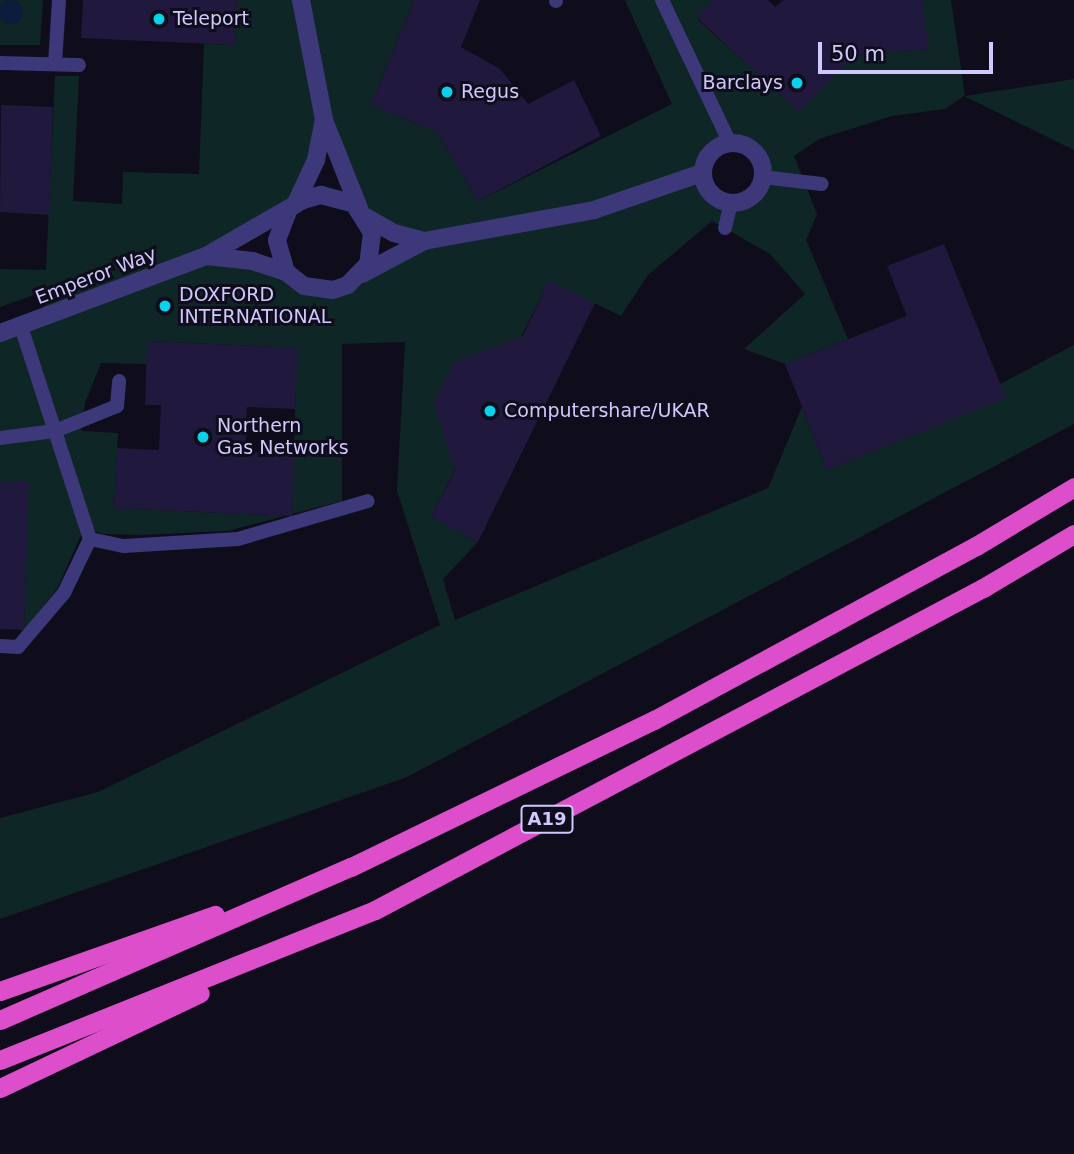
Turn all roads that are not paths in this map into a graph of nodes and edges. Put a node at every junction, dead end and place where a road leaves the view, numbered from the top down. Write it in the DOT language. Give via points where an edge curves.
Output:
graph roads {
  1 [pos="59,0"];
  2 [pos="301,0"];
  3 [pos="662,0"];
  4 [pos="0,63"];
  5 [pos="55,64"];
  6 [pos="79,65"];
  7 [pos="324,120"];
  8 [pos="730,143"];
  9 [pos="702,173"];
  10 [pos="762,177"];
  11 [pos="822,184"];
  12 [pos="730,203"];
  13 [pos="292,208"];
  14 [pos="363,214"];
  15 [pos="725,228"];
  16 [pos="424,241"];
  17 [pos="206,256"];
  18 [pos="286,272"];
  19 [pos="359,276"];
  20 [pos="21,327"];
  21 [pos="0,334"];
  22 [pos="119,381"];
  23 [pos="55,431"];
  24 [pos="0,438"];
  25 [pos="1074,487"];
  26 [pos="368,500"];
  27 [pos="1074,534"];
  28 [pos="90,539"];
  29 [pos="0,646"];
  30 [pos="351,867"];
  31 [pos="375,910"];
  32 [pos="0,991"];
  33 [pos="0,1020"];
  34 [pos="0,1060"];
  35 [pos="0,1088"];
  1 -- 5 [label="lane"];
  2 -- 7 [label="street"];
  3 -- 8 [label="lane"];
  4 -- 5 [label="lane"];
  5 -- 6 [label="lane"];
  7 -- 13 [label="street" via="316,160"];
  7 -- 14 [label="street" via="349,191"];
  8 -- 9 [label="street" via="712,151"];
  8 -- 10 [label="street" via="756,154"];
  9 -- 12 [label="street" via="713,197"];
  9 -- 16 [label="street" via="594,210"];
  10 -- 11 [label="lane"];
  10 -- 12 [label="street" via="750,198"];
  12 -- 15 [label="lane"];
  13 -- 14 [label="street, Emperor Way" via="321,195 340,197"];
  13 -- 17 [label="street, Emperor Way"];
  13 -- 18 [label="street" via="277,240"];
  14 -- 16 [label="street, Emperor Way" via="394,233"];
  14 -- 19 [label="street" via="372,249"];
  16 -- 19 [label="street, Emperor Way"];
  17 -- 18 [label="street, Emperor Way" via="253,261"];
  17 -- 20 [label="street, Emperor Way"];
  18 -- 19 [label="street, Emperor Way" via="318,290 333,290"];
  20 -- 21 [label="street, Emperor Way"];
  20 -- 23 [label="lane"];
  22 -- 23 [label="lane" via="117,406"];
  23 -- 24 [label="lane"];
  23 -- 28 [label="lane"];
  25 -- 30 [label="highway, A19" via="976,546 654,720"];
  26 -- 28 [label="lane" via="238,540 124,546"];
  27 -- 31 [label="highway, A19" via="983,588"];
  28 -- 29 [label="lane" via="64,593 18,647"];
  30 -- 32 [label="highway"];
  30 -- 33 [label="highway, A19"];
  31 -- 34 [label="highway, A19"];
  31 -- 35 [label="highway"];
}
